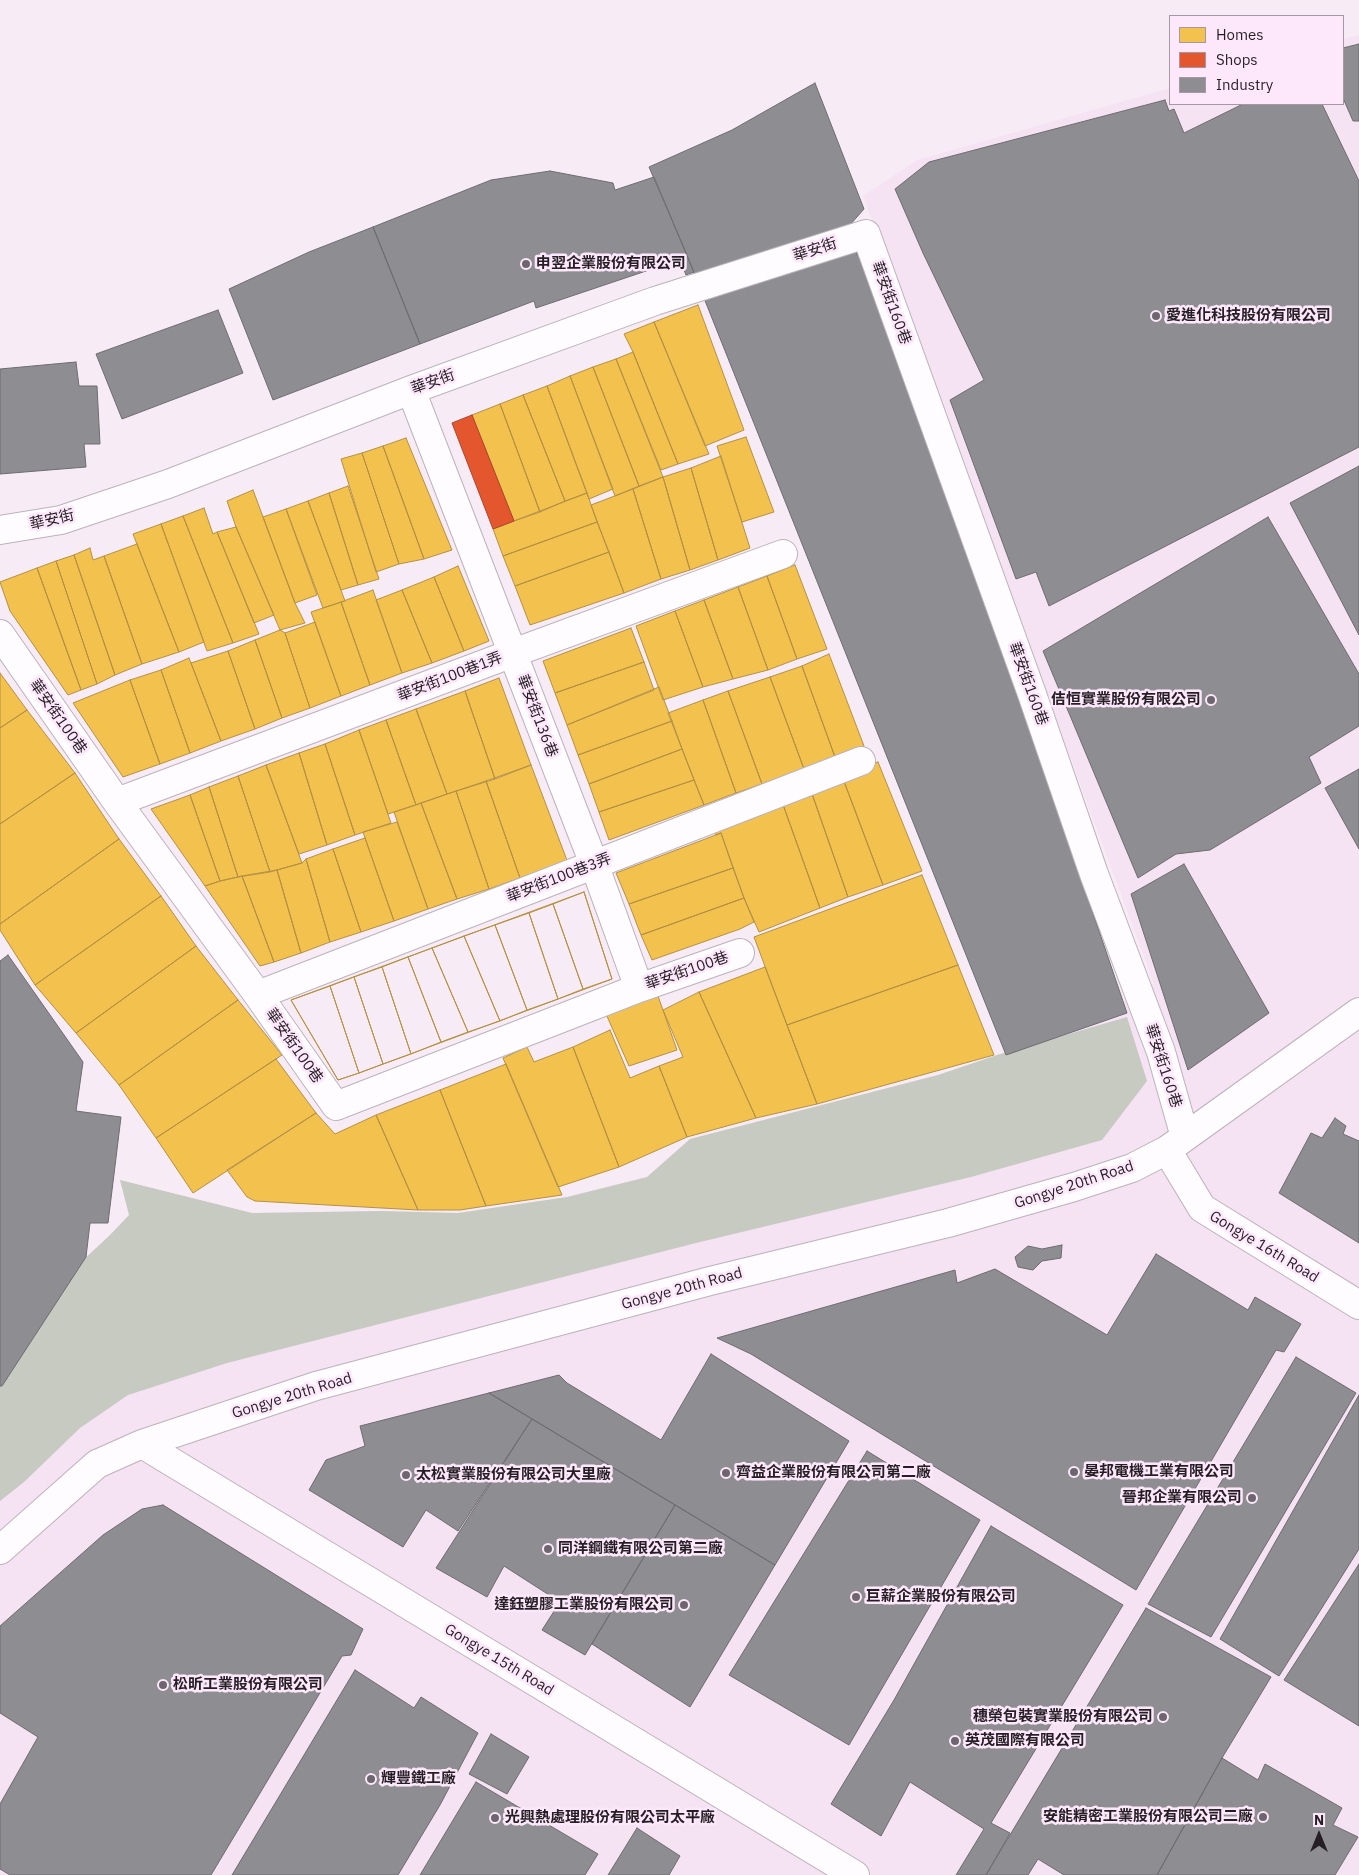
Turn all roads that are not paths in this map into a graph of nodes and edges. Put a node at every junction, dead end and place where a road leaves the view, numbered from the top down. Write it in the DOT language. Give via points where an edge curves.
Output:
graph roads {
  1 [pos="866,234"];
  2 [pos="411,390"];
  3 [pos="0,530"];
  4 [pos="784,554"];
  5 [pos="0,634"];
  6 [pos="513,653"];
  7 [pos="861,761"];
  8 [pos="117,802"];
  9 [pos="594,864"];
  10 [pos="740,953"];
  11 [pos="639,988"];
  12 [pos="258,995"];
  13 [pos="1359,1012"];
  14 [pos="1176,1143"];
  15 [pos="1359,1305"];
  16 [pos="142,1444"];
  17 [pos="0,1550"];
  18 [pos="855,1875"];
  1 -- 2 [label="street, 華安街" via="655,302"];
  1 -- 14 [label="street, 華安街160巷" via="1094,874 1161,1052"];
  2 -- 3 [label="street, 華安街" via="168,484 60,520"];
  2 -- 6 [label="street, 華安街136巷"];
  4 -- 6 [label="street, 華安街100巷1弄"];
  5 -- 8 [label="street, 華安街100巷"];
  6 -- 8 [label="street, 華安街100巷1弄"];
  6 -- 9 [label="street, 華安街136巷"];
  7 -- 9 [label="street, 華安街100巷3弄"];
  8 -- 12 [label="street, 華安街100巷"];
  9 -- 11 [label="street, 華安街136巷"];
  9 -- 12 [label="street, 華安街100巷3弄"];
  10 -- 11 [label="street, 華安街100巷"];
  11 -- 12 [label="street, 華安街100巷" via="336,1106"];
  13 -- 14 [label="street, Gongye 20th Road"];
  14 -- 15 [label="street, Gongye 16th Road" via="1202,1208"];
  14 -- 16 [label="street, Gongye 20th Road" via="1132,1168 1065,1190 316,1386"];
  16 -- 17 [label="street, Gongye 20th Road" via="97,1464"];
  16 -- 18 [label="street, Gongye 15th Road"];
}
